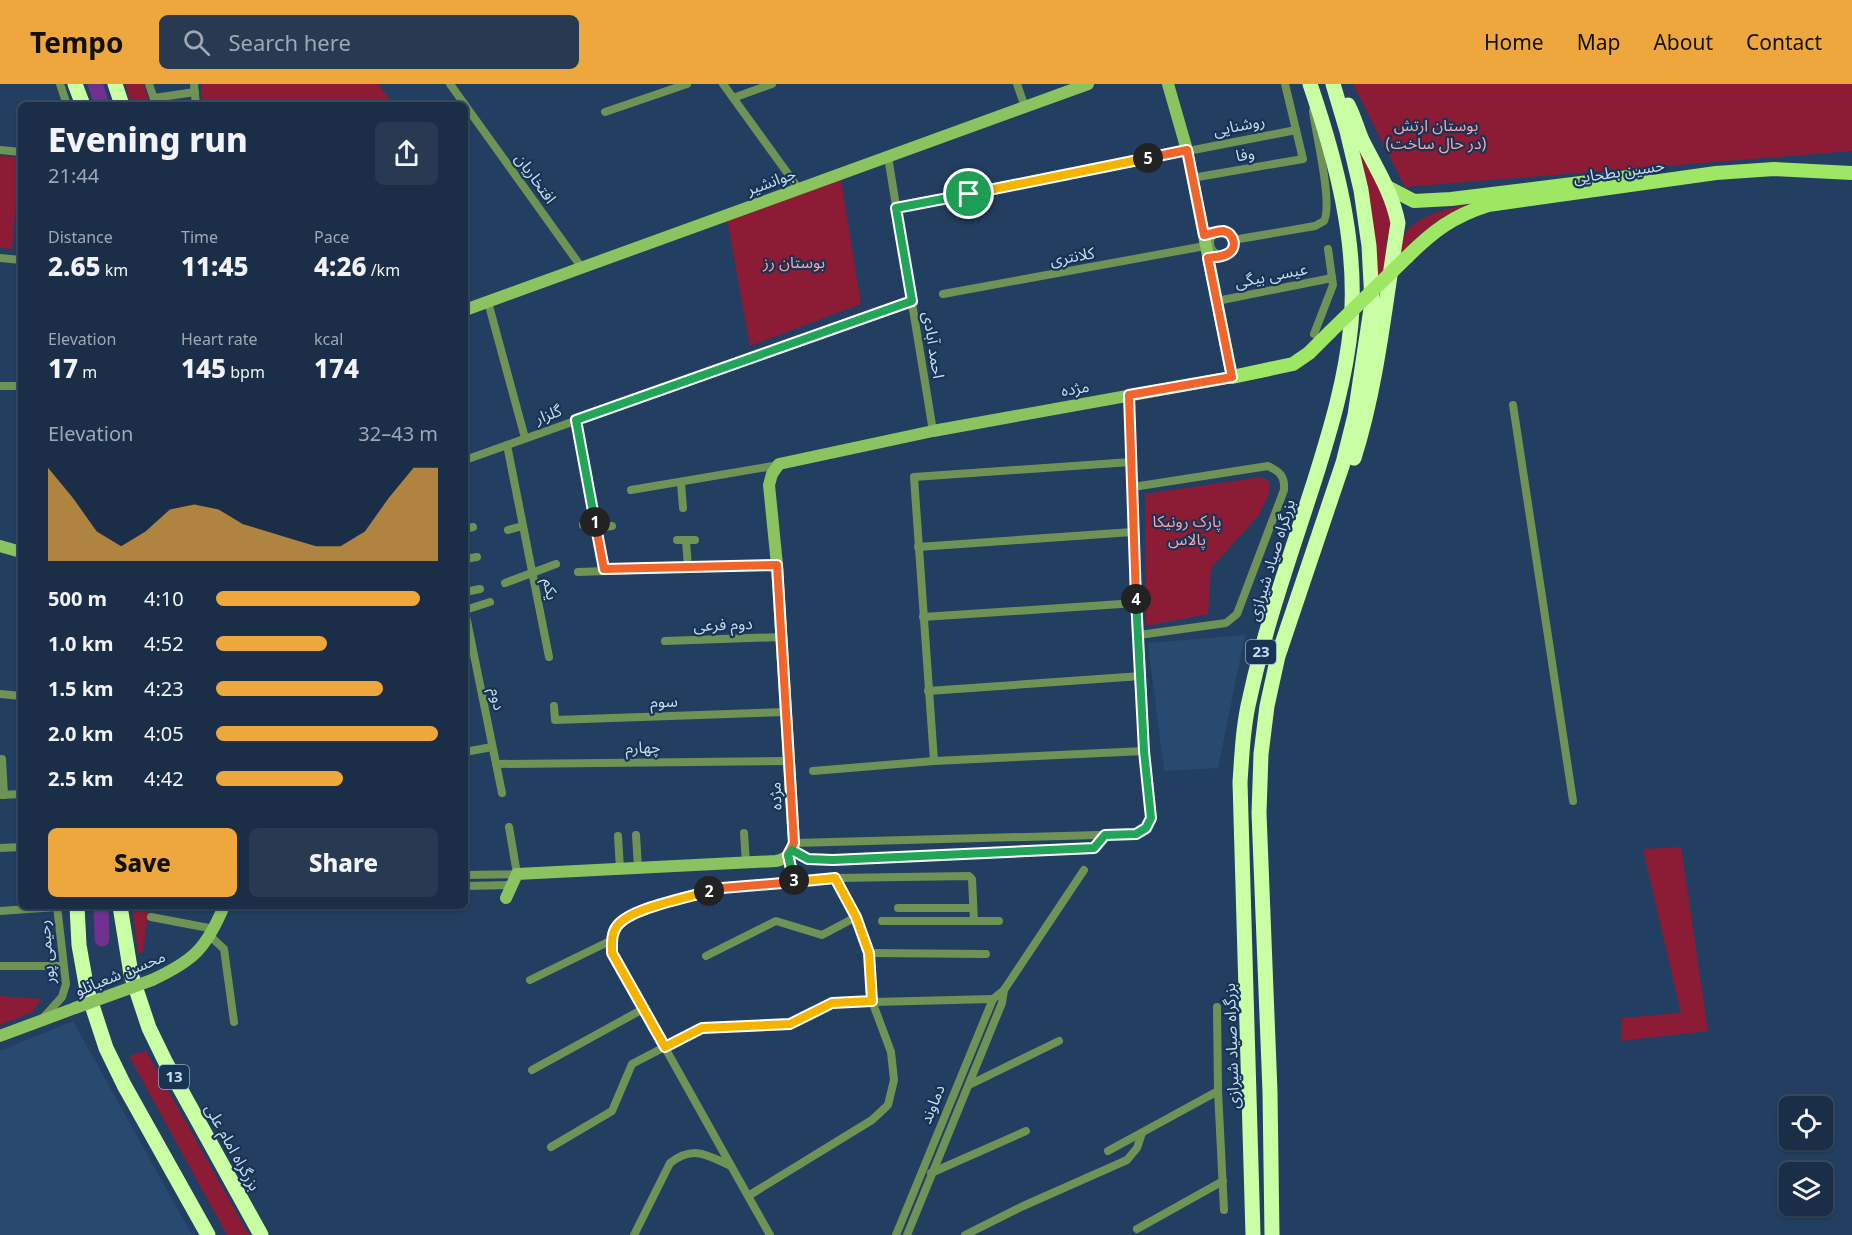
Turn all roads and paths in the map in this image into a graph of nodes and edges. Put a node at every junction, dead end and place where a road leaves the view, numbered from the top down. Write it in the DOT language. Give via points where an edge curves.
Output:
graph roads {
  1 [pos="60,84"];
  2 [pos="75,84"];
  3 [pos="115,84"];
  4 [pos="149,84"];
  5 [pos="450,84"];
  6 [pos="687,84"];
  7 [pos="723,84"];
  8 [pos="772,84"];
  9 [pos="1017,84"];
  10 [pos="1088,84"];
  11 [pos="1168,84"];
  12 [pos="1285,84"];
  13 [pos="1309,84"];
  14 [pos="1334,84"];
  15 [pos="195,88"];
  16 [pos="733,98"];
  17 [pos="155,101"];
  18 [pos="66,102"];
  19 [pos="82,102"];
  20 [pos="121,102"];
  21 [pos="463,102"];
  22 [pos="1025,107"];
  23 [pos="468,109"];
  24 [pos="605,112"];
  25 [pos="1296,130"];
  26 [pos="0,150"];
  27 [pos="1187,150"];
  28 [pos="18,152"];
  29 [pos="888,157"];
  30 [pos="1716,173"];
  31 [pos="1852,173"];
  32 [pos="1192,178"];
  33 [pos="1389,188"];
  34 [pos="799,189"];
  35 [pos="896,208"];
  36 [pos="1233,240"];
  37 [pos="1208,243"];
  38 [pos="1328,249"];
  39 [pos="1221,255"];
  40 [pos="0,258"];
  41 [pos="18,260"];
  42 [pos="582,268"];
  43 [pos="1332,278"];
  44 [pos="944,294"];
  45 [pos="912,301"];
  46 [pos="1217,301"];
  47 [pos="489,302"];
  48 [pos="468,309"];
  49 [pos="1330,332"];
  50 [pos="1314,334"];
  51 [pos="1232,377"];
  52 [pos="0,386"];
  53 [pos="18,386"];
  54 [pos="1129,395"];
  55 [pos="1513,405"];
  56 [pos="576,420"];
  57 [pos="933,431"];
  58 [pos="525,438"];
  59 [pos="507,445"];
  60 [pos="468,459"];
  61 [pos="1131,462"];
  62 [pos="779,464"];
  63 [pos="681,483"];
  64 [pos="1133,487"];
  65 [pos="631,490"];
  66 [pos="683,508"];
  67 [pos="583,525"];
  68 [pos="523,526"];
  69 [pos="596,526"];
  70 [pos="612,526"];
  71 [pos="1322,526"];
  72 [pos="508,530"];
  73 [pos="1132,532"];
  74 [pos="686,541"];
  75 [pos="0,546"];
  76 [pos="918,548"];
  77 [pos="18,551"];
  78 [pos="477,557"];
  79 [pos="468,558"];
  80 [pos="556,564"];
  81 [pos="777,565"];
  82 [pos="688,567"];
  83 [pos="604,569"];
  84 [pos="578,572"];
  85 [pos="532,573"];
  86 [pos="505,583"];
  87 [pos="480,589"];
  88 [pos="468,591"];
  89 [pos="490,602"];
  90 [pos="1136,603"];
  91 [pos="468,610"];
  92 [pos="923,617"];
  93 [pos="468,626"];
  94 [pos="1139,636"];
  95 [pos="782,637"];
  96 [pos="665,641"];
  97 [pos="549,657"];
  98 [pos="1141,676"];
  99 [pos="928,691"];
  100 [pos="0,694"];
  101 [pos="18,696"];
  102 [pos="554,706"];
  103 [pos="787,712"];
  104 [pos="492,747"];
  105 [pos="468,751"];
  106 [pos="1144,751"];
  107 [pos="2,759"];
  108 [pos="790,761"];
  109 [pos="934,761"];
  110 [pos="496,764"];
  111 [pos="813,771"];
  112 [pos="18,794"];
  113 [pos="502,794"];
  114 [pos="2,795"];
  115 [pos="1573,801"];
  116 [pos="509,827"];
  117 [pos="744,833"];
  118 [pos="1105,835"];
  119 [pos="618,836"];
  120 [pos="636,836"];
  121 [pos="18,847"];
  122 [pos="0,848"];
  123 [pos="792,849"];
  124 [pos="746,863"];
  125 [pos="638,868"];
  126 [pos="620,869"];
  127 [pos="1084,870"];
  128 [pos="468,875"];
  129 [pos="835,878"];
  130 [pos="515,880"];
  131 [pos="794,882"];
  132 [pos="468,886"];
  133 [pos="506,897"];
  134 [pos="898,908"];
  135 [pos="973,908"];
  136 [pos="24,909"];
  137 [pos="61,909"];
  138 [pos="62,909"];
  139 [pos="77,909"];
  140 [pos="120,909"];
  141 [pos="223,909"];
  142 [pos="0,911"];
  143 [pos="151,917"];
  144 [pos="856,917"];
  145 [pos="882,921"];
  146 [pos="974,921"];
  147 [pos="999,921"];
  148 [pos="212,932"];
  149 [pos="612,940"];
  150 [pos="79,945"];
  151 [pos="869,953"];
  152 [pos="986,954"];
  153 [pos="706,956"];
  154 [pos="0,966"];
  155 [pos="63,966"];
  156 [pos="530,980"];
  157 [pos="1004,990"];
  158 [pos="993,999"];
  159 [pos="872,1001"];
  160 [pos="1217,1007"];
  161 [pos="643,1009"];
  162 [pos="39,1022"];
  163 [pos="234,1022"];
  164 [pos="0,1036"];
  165 [pos="1059,1041"];
  166 [pos="665,1047"];
  167 [pos="532,1070"];
  168 [pos="969,1085"];
  169 [pos="1218,1091"];
  170 [pos="1026,1131"];
  171 [pos="1142,1133"];
  172 [pos="551,1147"];
  173 [pos="1108,1151"];
  174 [pos="732,1167"];
  175 [pos="923,1170"];
  176 [pos="932,1173"];
  177 [pos="1223,1181"];
  178 [pos="748,1196"];
  179 [pos="1224,1210"];
  180 [pos="1137,1229"];
  181 [pos="208,1235"];
  182 [pos="261,1235"];
  183 [pos="634,1235"];
  184 [pos="770,1235"];
  185 [pos="896,1235"];
  186 [pos="907,1235"];
  187 [pos="965,1235"];
  188 [pos="1253,1235"];
  189 [pos="1273,1235"];
  1 -- 18 [label="street"];
  2 -- 19 [label="highway"];
  3 -- 20 [label="highway"];
  4 -- 17 [label="street"];
  5 -- 21 [label="street, افتخاریان"];
  6 -- 24 [label="street"];
  7 -- 16 [label="street"];
  8 -- 16 [label="street"];
  9 -- 22 [label="street"];
  10 -- 22 [label="main road, جوانشیر"];
  11 -- 27 [label="main road"];
  12 -- 25 [label="street"];
  13 -- 36 [label="street" via="1324,164 1324,221 1320,225"];
  13 -- 188 [label="highway, بزرگراه صیاد شیرازی / 23" via="1337,170 1352,307 1342,387 1261,653 1242,747"];
  14 -- 33 [label="highway"];
  14 -- 71 [label="highway, 23" via="1361,190 1372,294 1355,415"];
  15 -- 17 [label="street"];
  16 -- 34 [label="street"];
  22 -- 29 [label="main road, جوانشیر"];
  23 -- 42 [label="street, افتخاریان"];
  25 -- 27 [label="street, روشنایی"];
  25 -- 32 [label="street, وفا" via="1303,159"];
  26 -- 28 [label="street"];
  27 -- 32 [label="main road"];
  27 -- 35 [label="street, روشنایی"];
  29 -- 34 [label="main road, جوانشیر"];
  29 -- 35 [label="street, احمد آبادی"];
  30 -- 31 [label="main road, حسین بطحایی" via="1774,169"];
  30 -- 33 [label="main road" via="1610,178 1414,201"];
  30 -- 49 [label="main road, حسین بطحایی, bridge" via="1488,205 1454,217 1439,226"];
  32 -- 37 [label="main road"];
  33 -- 71 [label="highway" via="1398,223 1373,388 1350,468"];
  34 -- 42 [label="main road, جوانشیر"];
  35 -- 45 [label="street, احمد آبادی"];
  36 -- 37 [label="street" via="1226,232"];
  36 -- 39 [label="street" via="1231,251"];
  37 -- 39 [label="street, کلانتری"];
  37 -- 39 [label="street" via="1210,240 1214,252"];
  37 -- 44 [label="street, کلانتری"];
  37 -- 46 [label="main road"];
  38 -- 43 [label="street"];
  40 -- 41 [label="street"];
  42 -- 47 [label="main road, جوانشیر"];
  43 -- 46 [label="street, عیسی بیگی"];
  43 -- 50 [label="street" via="1333,285"];
  45 -- 56 [label="street, گلزار"];
  45 -- 57 [label="street, احمد آبادی"];
  46 -- 51 [label="main road"];
  47 -- 48 [label="main road, جوانشیر"];
  47 -- 58 [label="street"];
  49 -- 51 [label="main road, مژده" via="1293,364"];
  51 -- 54 [label="main road, مژده"];
  52 -- 53 [label="street"];
  54 -- 57 [label="main road, مژده"];
  54 -- 61 [label="street"];
  55 -- 115 [label="street"];
  56 -- 58 [label="street, گلزار"];
  56 -- 69 [label="street"];
  57 -- 62 [label="main road, مژده"];
  58 -- 59 [label="street, گلزار"];
  59 -- 60 [label="street, گلزار"];
  59 -- 68 [label="street, یکم"];
  61 -- 64 [label="street"];
  61 -- 76 [label="street" via="914,477"];
  62 -- 63 [label="street, مژده"];
  62 -- 81 [label="main road, مژده" via="769,485"];
  63 -- 65 [label="street, مژده"];
  63 -- 66 [label="street"];
  64 -- 73 [label="street"];
  64 -- 94 [label="street" via="1268,466 1280,471 1285,480 1233,619"];
  67 -- 69 [label="street"];
  68 -- 72 [label="street"];
  68 -- 85 [label="street, یکم"];
  69 -- 70 [label="street"];
  69 -- 83 [label="street"];
  71 -- 189 [label="highway, 23" via="1278,656 1261,754 1259,813"];
  73 -- 76 [label="street"];
  73 -- 90 [label="street"];
  74 -- 82 [label="street"];
  75 -- 77 [label="main road"];
  76 -- 92 [label="street"];
  78 -- 79 [label="street"];
  80 -- 85 [label="street"];
  81 -- 82 [label="street"];
  81 -- 95 [label="main road, مژده"];
  82 -- 83 [label="street"];
  83 -- 84 [label="street"];
  85 -- 86 [label="street"];
  85 -- 97 [label="street, یکم"];
  87 -- 88 [label="street"];
  89 -- 91 [label="street"];
  90 -- 92 [label="street"];
  90 -- 94 [label="street"];
  92 -- 99 [label="street"];
  93 -- 104 [label="street, دوم"];
  94 -- 98 [label="street"];
  95 -- 96 [label="street, دوم فرعی"];
  95 -- 103 [label="main road, مژده"];
  98 -- 99 [label="street"];
  98 -- 106 [label="street"];
  99 -- 109 [label="street"];
  100 -- 101 [label="street"];
  102 -- 103 [label="street, سوم" via="555,720"];
  103 -- 108 [label="main road, مژده"];
  104 -- 105 [label="street"];
  104 -- 110 [label="street, دوم"];
  106 -- 109 [label="street"];
  106 -- 118 [label="street" via="1151,818 1146,828 1136,834"];
  107 -- 114 [label="street"];
  108 -- 110 [label="street, چهارم"];
  108 -- 123 [label="main road, مژده"];
  109 -- 111 [label="street"];
  110 -- 113 [label="street, دوم"];
  112 -- 114 [label="street"];
  116 -- 130 [label="street"];
  117 -- 124 [label="street"];
  118 -- 123 [label="street"];
  118 -- 123 [label="street" via="1094,848 833,860 808,859"];
  119 -- 126 [label="street"];
  120 -- 125 [label="street"];
  121 -- 122 [label="street"];
  123 -- 124 [label="main road" via="776,861"];
  123 -- 131 [label="main road, مژده"];
  124 -- 125 [label="main road"];
  125 -- 126 [label="main road"];
  126 -- 130 [label="main road"];
  127 -- 157 [label="street, دماوند"];
  128 -- 130 [label="street"];
  129 -- 131 [label="street"];
  129 -- 135 [label="street" via="969,876"];
  129 -- 144 [label="street"];
  130 -- 132 [label="street"];
  130 -- 133 [label="main road"];
  131 -- 149 [label="street" via="722,888 637,912 620,923"];
  134 -- 135 [label="street"];
  135 -- 146 [label="street"];
  136 -- 142 [label="street"];
  137 -- 155 [label="street, رحیمی پور"];
  138 -- 150 [label="main road"];
  139 -- 150 [label="highway"];
  140 -- 182 [label="highway, بزرگراه امام علی / 13" via="131,974 149,1028"];
  141 -- 148 [label="main road, محسن شعبانلو"];
  143 -- 148 [label="street"];
  144 -- 151 [label="street"];
  144 -- 153 [label="street" via="822,935 776,921"];
  145 -- 146 [label="street"];
  146 -- 147 [label="street"];
  148 -- 162 [label="main road, محسن شعبانلو, bridge" via="185,963 152,980"];
  148 -- 163 [label="street" via="224,949"];
  149 -- 156 [label="street"];
  149 -- 161 [label="street" via="612,953"];
  150 -- 181 [label="highway" via="87,990 106,1048"];
  151 -- 152 [label="street"];
  151 -- 159 [label="street"];
  154 -- 155 [label="street"];
  155 -- 162 [label="street, رحیمی پور" via="66,984 62,997"];
  157 -- 158 [label="street, دماوند"];
  157 -- 168 [label="street, دماوند"];
  158 -- 159 [label="street"];
  158 -- 175 [label="street, دماوند"];
  159 -- 166 [label="street" via="832,1003 790,1024 702,1028"];
  159 -- 178 [label="street" via="891,1052 894,1080 888,1105 872,1120"];
  160 -- 169 [label="street"];
  161 -- 166 [label="street"];
  161 -- 167 [label="street"];
  162 -- 164 [label="main road, محسن شعبانلو"];
  165 -- 168 [label="street"];
  166 -- 172 [label="street" via="632,1064 612,1110"];
  166 -- 174 [label="street"];
  168 -- 176 [label="street, دماوند"];
  169 -- 171 [label="street"];
  169 -- 177 [label="street"];
  170 -- 176 [label="street"];
  171 -- 173 [label="street"];
  171 -- 187 [label="street" via="1127,1160"];
  174 -- 178 [label="street"];
  174 -- 183 [label="street" via="707,1155 680,1155 666,1169"];
  175 -- 176 [label="street"];
  175 -- 185 [label="street, دماوند"];
  176 -- 186 [label="street, دماوند"];
  177 -- 179 [label="street"];
  177 -- 180 [label="street"];
  178 -- 184 [label="street"];
}
